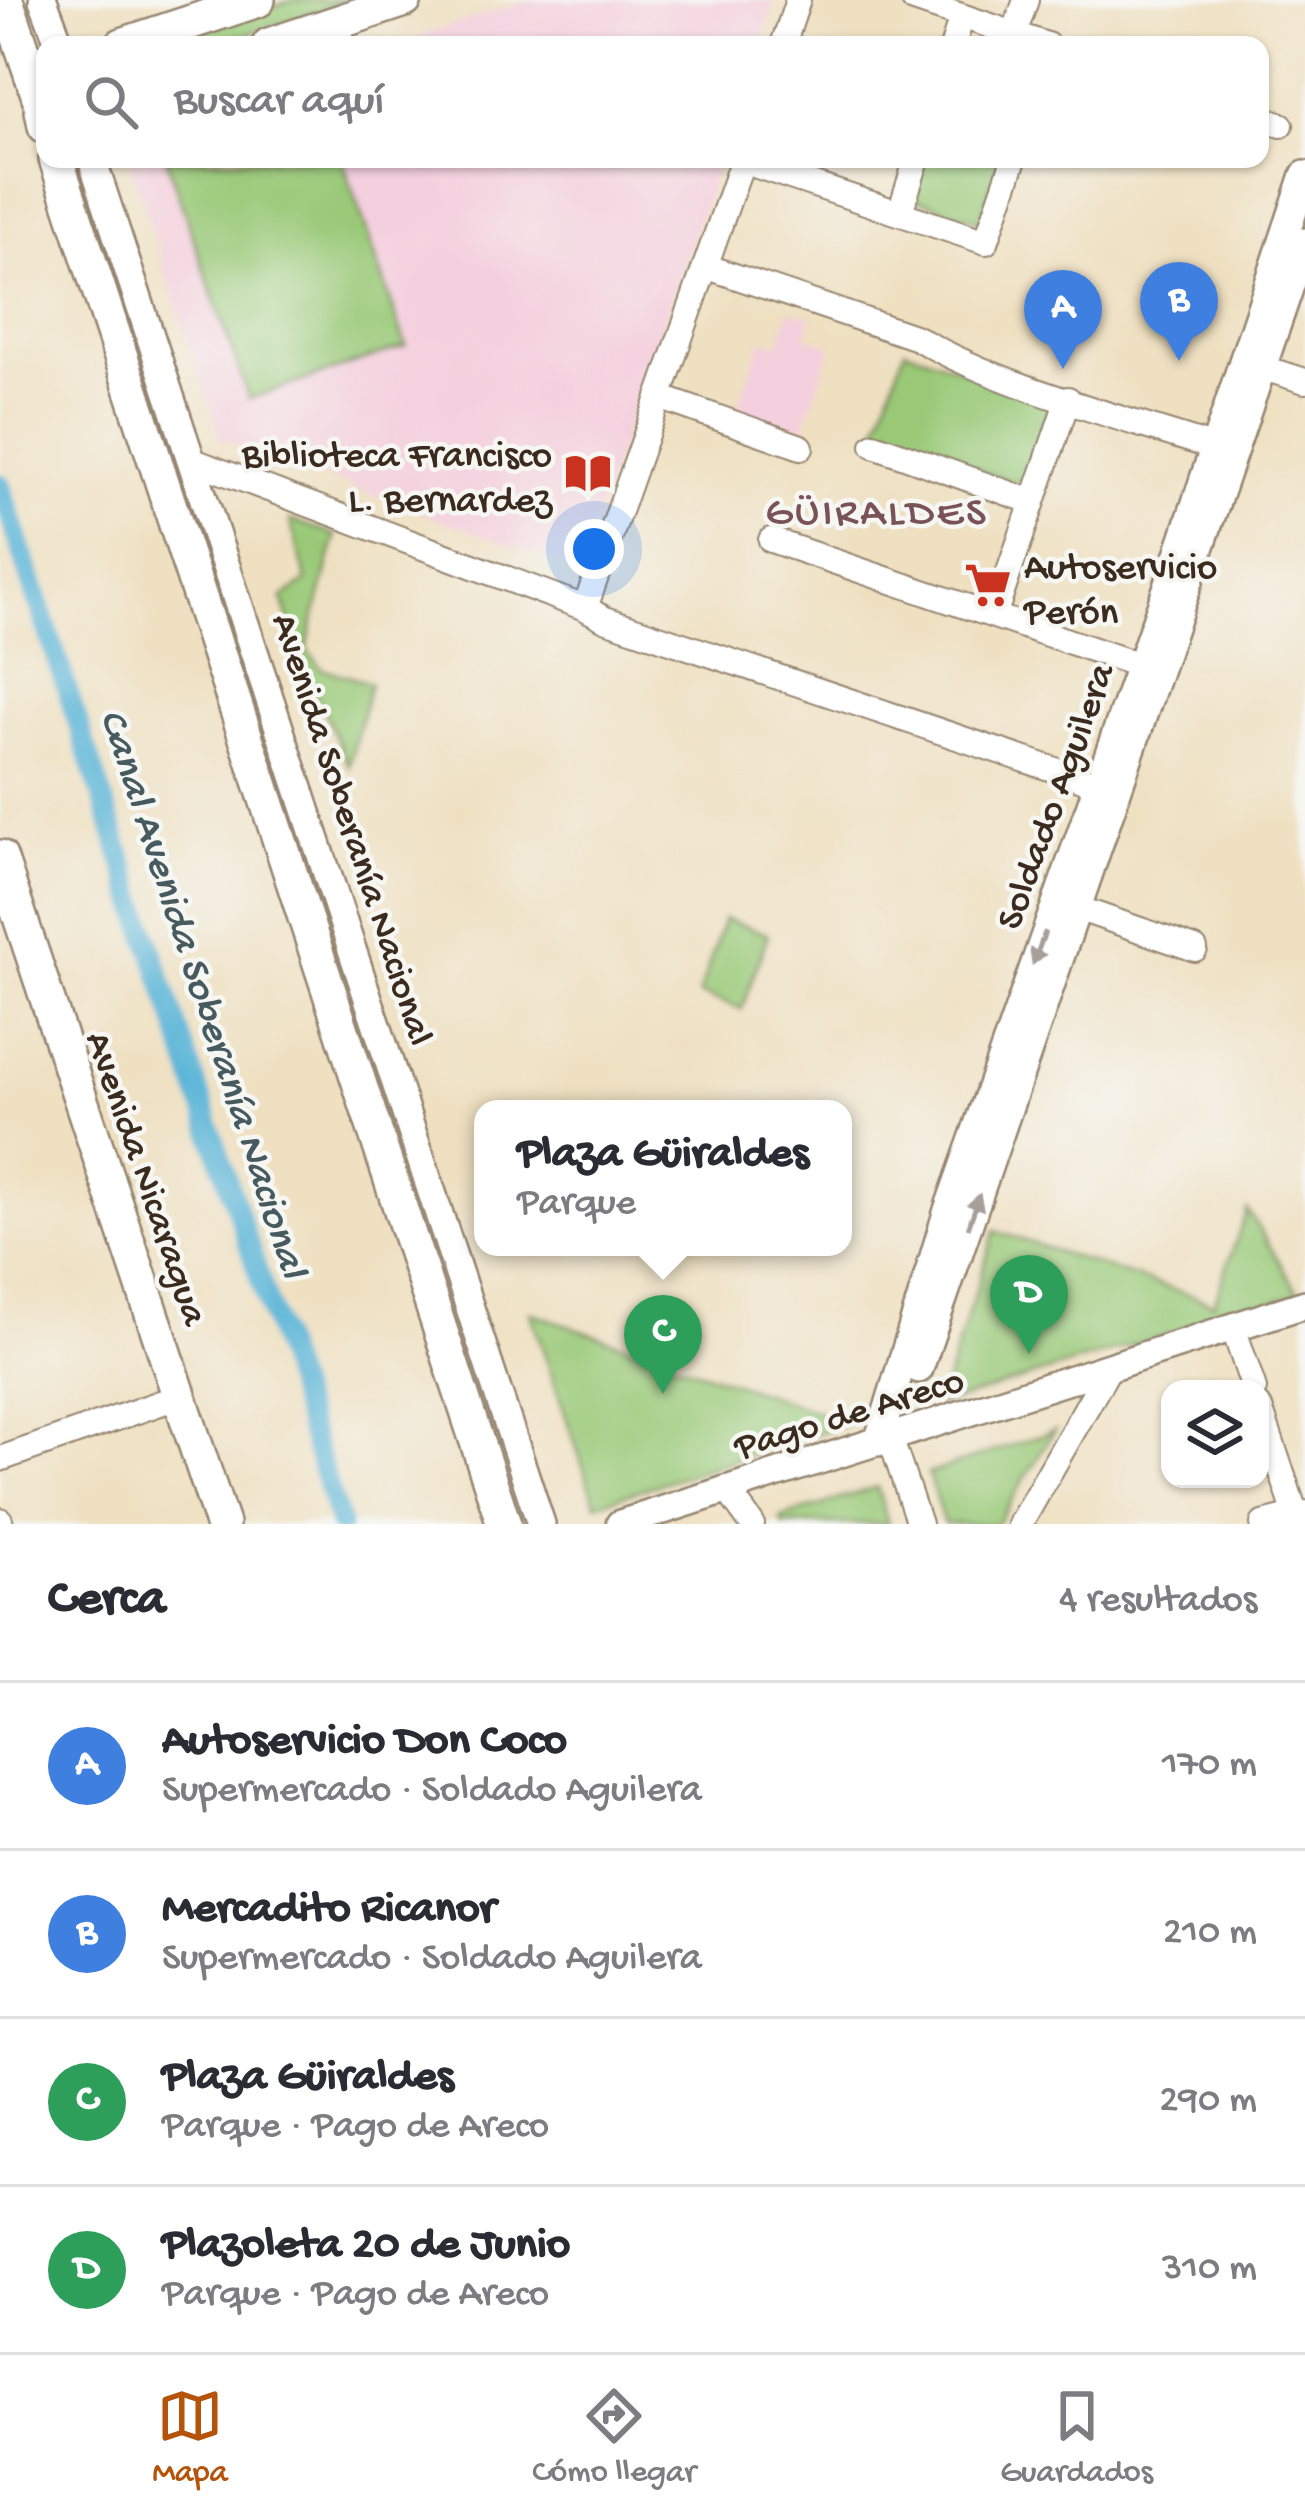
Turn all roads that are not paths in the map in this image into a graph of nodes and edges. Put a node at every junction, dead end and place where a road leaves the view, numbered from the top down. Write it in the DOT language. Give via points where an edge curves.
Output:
graph roads {
  1 [pos="6,0"];
  2 [pos="44,0"];
  3 [pos="258,0"];
  4 [pos="405,0"];
  5 [pos="798,0"];
  6 [pos="914,0"];
  7 [pos="1026,0"];
  8 [pos="962,16"];
  9 [pos="1014,34"];
  10 [pos="57,36"];
  11 [pos="149,36"];
  12 [pos="295,36"];
  13 [pos="786,36"];
  14 [pos="956,36"];
  15 [pos="1020,36"];
  16 [pos="36,68"];
  17 [pos="36,76"];
  18 [pos="0,90"];
  19 [pos="59,168"];
  20 [pos="95,168"];
  21 [pos="739,168"];
  22 [pos="766,168"];
  23 [pos="914,168"];
  24 [pos="1011,168"];
  25 [pos="1305,175"];
  26 [pos="900,212"];
  27 [pos="1305,242"];
  28 [pos="705,266"];
  29 [pos="1252,364"];
  30 [pos="1305,381"];
  31 [pos="659,397"];
  32 [pos="1068,399"];
  33 [pos="874,445"];
  34 [pos="801,447"];
  35 [pos="1212,447"];
  36 [pos="190,460"];
  37 [pos="1033,502"];
  38 [pos="771,540"];
  39 [pos="1176,592"];
  40 [pos="585,608"];
  41 [pos="994,616"];
  42 [pos="1141,666"];
  43 [pos="1108,788"];
  44 [pos="0,857"];
  45 [pos="1078,908"];
  46 [pos="1195,949"];
  47 [pos="1305,1304"];
  48 [pos="1233,1327"];
  49 [pos="1109,1368"];
  50 [pos="1251,1380"];
  51 [pos="180,1396"];
  52 [pos="1269,1433"];
  53 [pos="884,1441"];
  54 [pos="0,1459"];
  55 [pos="726,1488"];
  56 [pos="1300,1517"];
  57 [pos="222,1524"];
  58 [pos="504,1524"];
  59 [pos="541,1524"];
  60 [pos="620,1524"];
  61 [pos="752,1524"];
  62 [pos="919,1524"];
  63 [pos="1020,1524"];
  64 [pos="1263,1524"];
  1 -- 16 [label="main road"];
  2 -- 10 [label="street"];
  3 -- 11 [label="main road"];
  4 -- 12 [label="main road"];
  5 -- 13 [label="street"];
  6 -- 8 [label="street"];
  7 -- 9 [label="street"];
  8 -- 9 [label="street"];
  8 -- 14 [label="street"];
  9 -- 15 [label="street"];
  17 -- 18 [label="main road"];
  19 -- 58 [label="main road, Avenida Soberanía Nacional"];
  20 -- 36 [label="street, Avenida Soberanía Nacional"];
  21 -- 28 [label="street"];
  22 -- 26 [label="street"];
  23 -- 26 [label="street"];
  24 -- 26 [label="street" via="986,242"];
  25 -- 29 [label="street, Soldado Aguilera"];
  27 -- 29 [label="street, Soldado Aguilera"];
  28 -- 31 [label="street"];
  28 -- 32 [label="street"];
  29 -- 30 [label="street"];
  29 -- 35 [label="street, Soldado Aguilera"];
  29 -- 39 [label="street, Soldado Aguilera"];
  31 -- 34 [label="street"];
  31 -- 40 [label="street"];
  32 -- 35 [label="street"];
  32 -- 37 [label="street"];
  33 -- 37 [label="street"];
  35 -- 39 [label="street, Soldado Aguilera"];
  36 -- 40 [label="street"];
  36 -- 59 [label="street, Avenida Soberanía Nacional"];
  37 -- 41 [label="street"];
  38 -- 41 [label="street"];
  39 -- 42 [label="street, Soldado Aguilera"];
  39 -- 43 [label="street, Soldado Aguilera"];
  40 -- 43 [label="street"];
  41 -- 42 [label="street"];
  42 -- 43 [label="street, Soldado Aguilera"];
  43 -- 45 [label="street, Soldado Aguilera"];
  43 -- 53 [label="street, Soldado Aguilera, one-way" via="954,1191"];
  44 -- 51 [label="main road, Avenida Nicaragua"];
  45 -- 46 [label="street"];
  53 -- 45 [label="street, Soldado Aguilera, one-way" via="931,1338"];
  47 -- 48 [label="street, Pago de Areco"];
  48 -- 49 [label="street, Pago de Areco"];
  48 -- 50 [label="street"];
  49 -- 53 [label="street, Pago de Areco"];
  49 -- 63 [label="street"];
  51 -- 54 [label="street"];
  51 -- 57 [label="main road, Avenida Nicaragua"];
  52 -- 56 [label="street"];
  53 -- 55 [label="street, Pago de Areco"];
  53 -- 62 [label="street"];
  55 -- 60 [label="street, Pago de Areco"];
  55 -- 61 [label="street"];
  56 -- 64 [label="street"];
}
